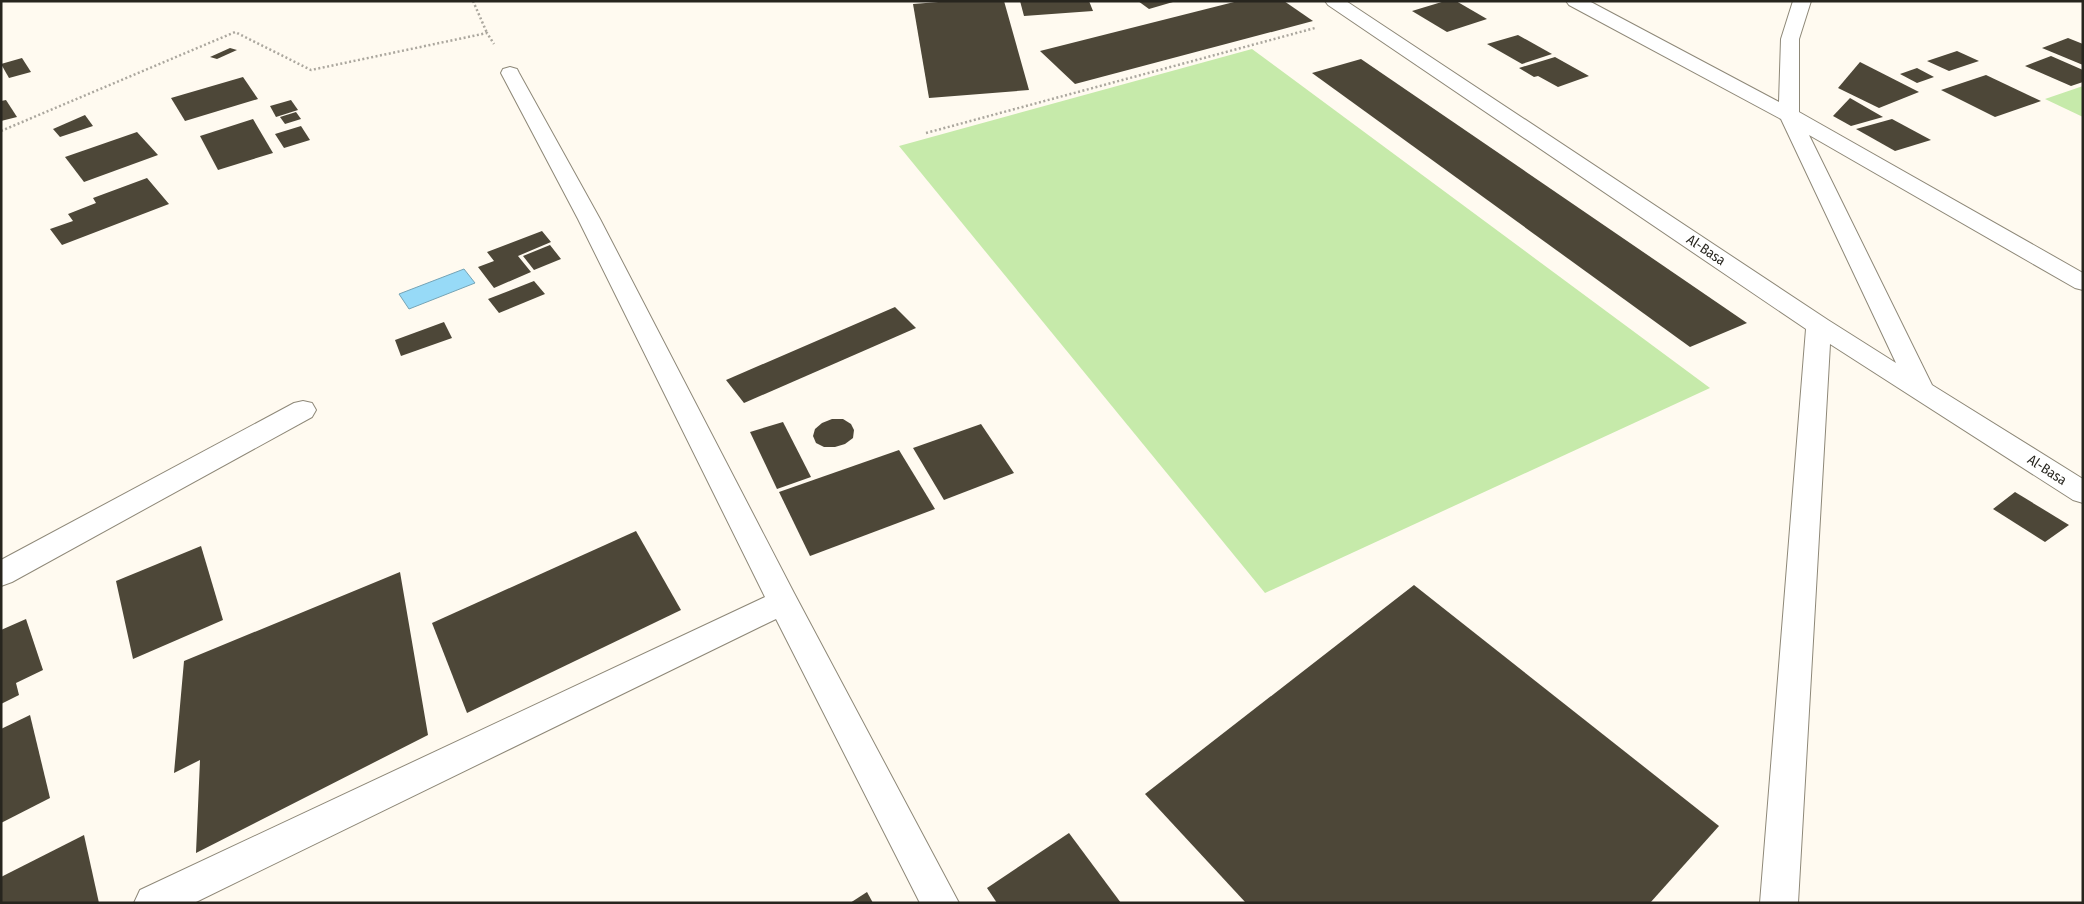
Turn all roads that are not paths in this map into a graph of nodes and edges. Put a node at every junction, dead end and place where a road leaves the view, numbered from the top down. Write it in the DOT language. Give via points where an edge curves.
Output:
graph roads {
  1 [pos="1334,1"];
  2 [pos="1574,1"];
  3 [pos="1802,1"];
  4 [pos="510,73"];
  5 [pos="1789,115"];
  6 [pos="2083,283"];
  7 [pos="1819,326"];
  8 [pos="1921,389"];
  9 [pos="303,410"];
  10 [pos="2083,493"];
  11 [pos="1,574"];
  12 [pos="782,602"];
  13 [pos="153,903"];
  14 [pos="940,903"];
  15 [pos="1779,903"];
  1 -- 7 [label="street, Al-Basa"];
  2 -- 5 [label="street"];
  3 -- 5 [label="street" via="1790,39"];
  4 -- 12 [label="street" via="589,219"];
  5 -- 6 [label="street"];
  5 -- 8 [label="street"];
  7 -- 8 [label="street, Al-Basa"];
  7 -- 15 [label="street"];
  8 -- 10 [label="street, Al-Basa"];
  9 -- 11 [label="street"];
  12 -- 13 [label="street"];
  12 -- 14 [label="street"];
}
